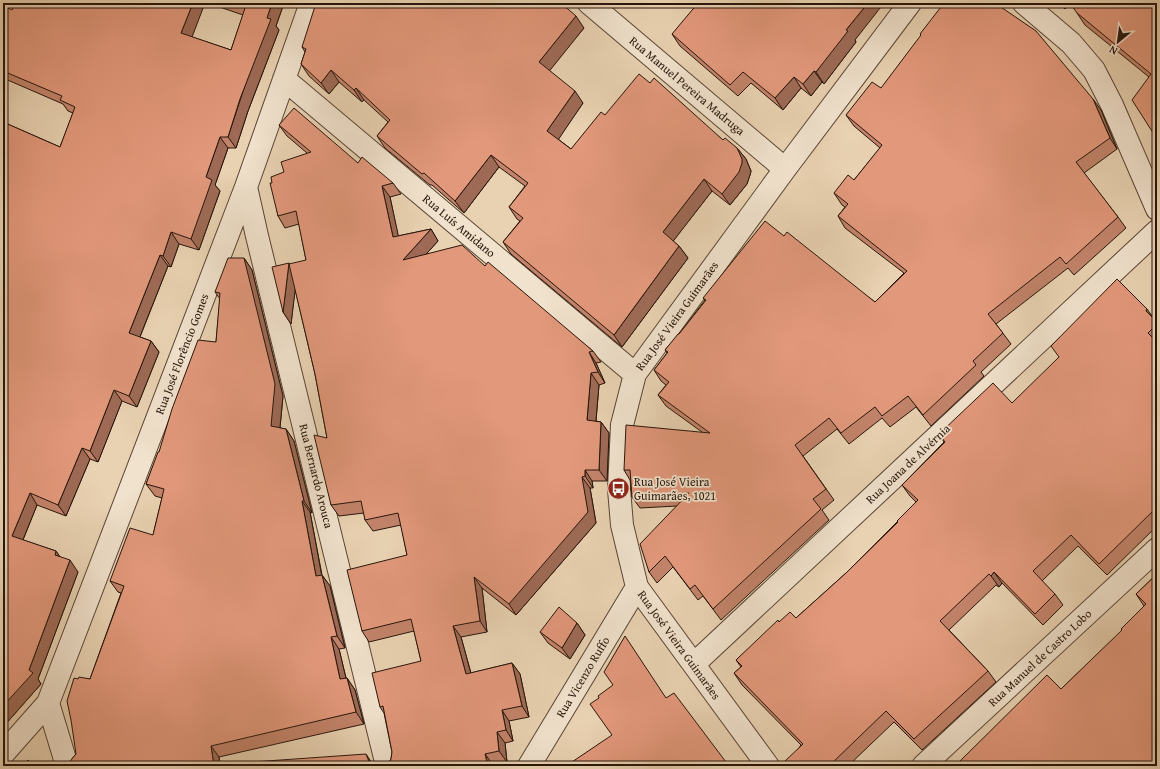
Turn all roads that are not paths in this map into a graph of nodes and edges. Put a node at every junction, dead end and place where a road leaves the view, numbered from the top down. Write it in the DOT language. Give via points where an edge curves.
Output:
graph roads {
  1 [pos="311,3"];
  2 [pos="589,3"];
  3 [pos="910,3"];
  4 [pos="1024,3"];
  5 [pos="284,79"];
  6 [pos="785,169"];
  7 [pos="246,187"];
  8 [pos="1156,206"];
  9 [pos="1157,231"];
  10 [pos="635,374"];
  11 [pos="1157,549"];
  12 [pos="637,587"];
  13 [pos="694,664"];
  14 [pos="48,703"];
  15 [pos="3,754"];
  16 [pos="67,766"];
  17 [pos="388,766"];
  18 [pos="529,766"];
  19 [pos="768,766"];
  20 [pos="923,766"];
  1 -- 5 [label="street, Rua José Florêncio Gomes"];
  2 -- 6 [label="street, Rua Manuel Pereira Madruga"];
  3 -- 6 [label="street, Rua José Vieira Guimarães"];
  4 -- 8 [label="street" via="1071,43 1094,70"];
  5 -- 7 [label="street, Rua José Florêncio Gomes"];
  5 -- 10 [label="street, Rua Luís Amidano"];
  6 -- 10 [label="street, Rua José Vieira Guimarães"];
  7 -- 14 [label="street, Rua José Florêncio Gomes"];
  7 -- 17 [label="street, Rua Bernardo Arouca"];
  9 -- 13 [label="street, Rua Joana de Alvérnia"];
  10 -- 12 [label="street, Rua José Vieira Guimarães" via="622,425 619,489 622,525"];
  11 -- 20 [label="street, Rua Manuel de Castro Lobo"];
  12 -- 13 [label="street, Rua José Vieira Guimarães"];
  12 -- 18 [label="street, Rua Vicenzo Ruffo"];
  13 -- 19 [label="street, Rua José Vieira Guimarães"];
  14 -- 15 [label="street, Rua José Florêncio Gomes"];
  14 -- 16 [label="street"];
}
